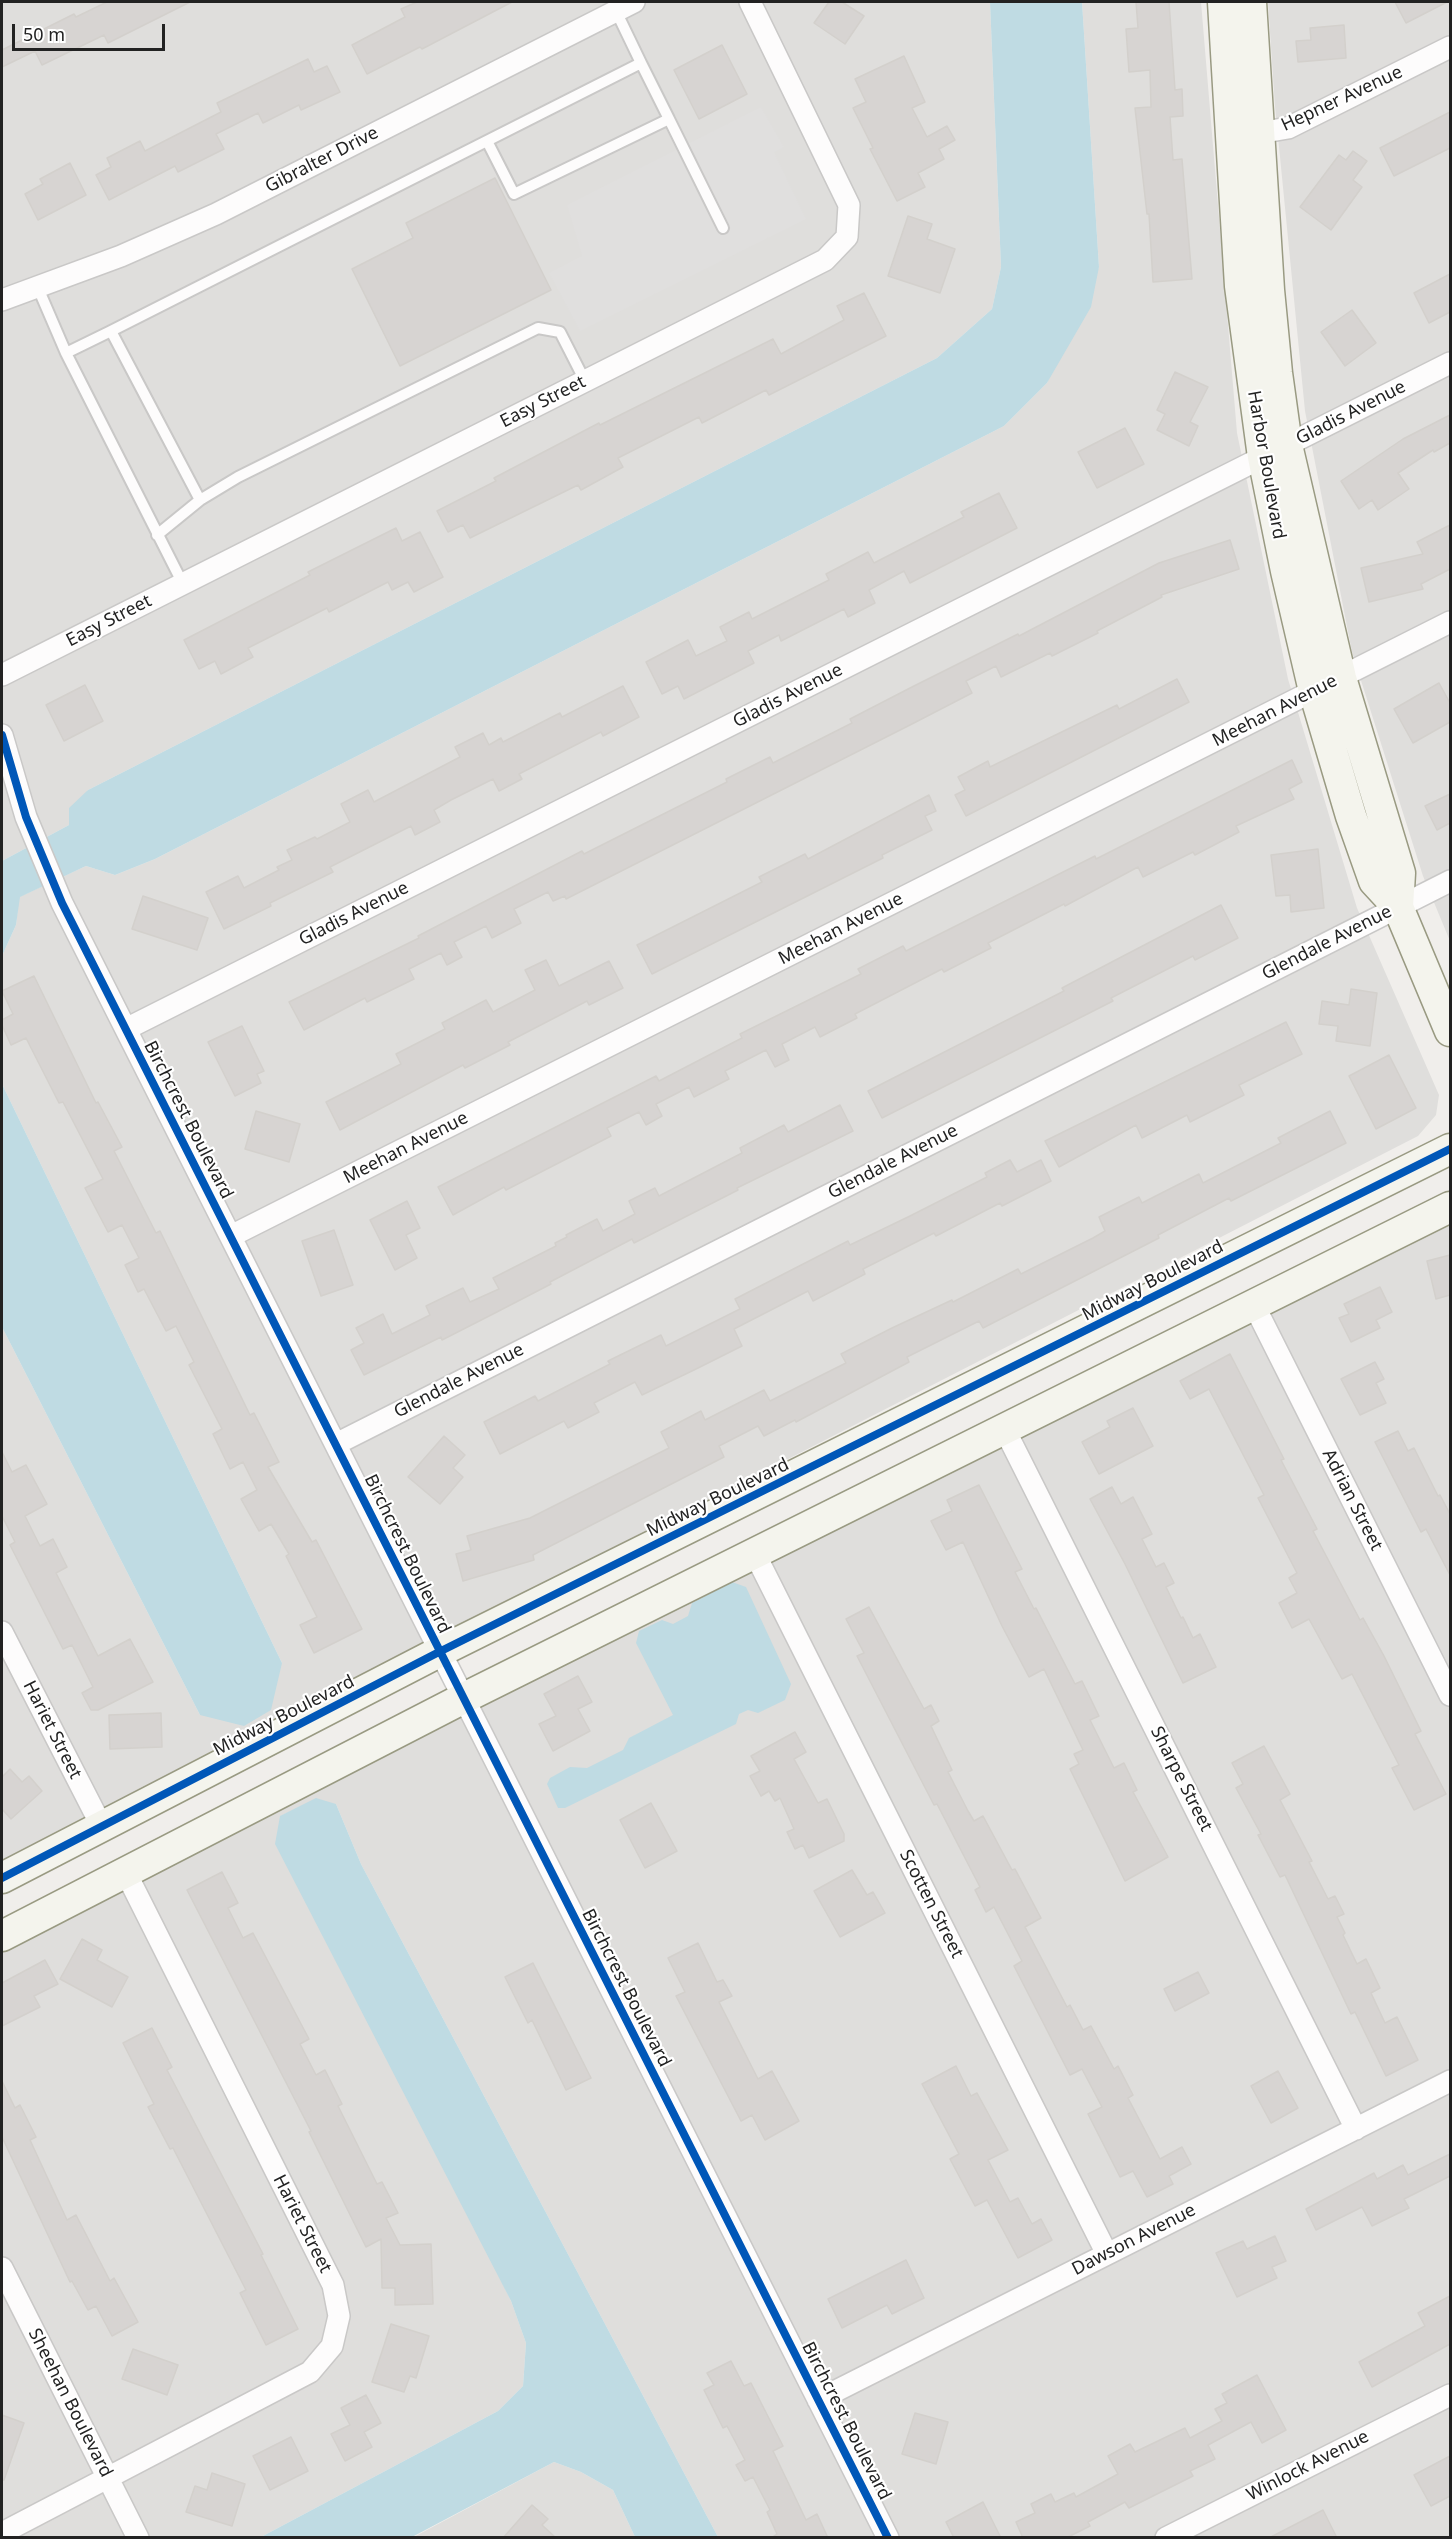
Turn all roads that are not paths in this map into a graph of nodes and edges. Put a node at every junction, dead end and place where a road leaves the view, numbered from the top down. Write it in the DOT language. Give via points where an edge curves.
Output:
graph roads {
  1 [pos="750,2"];
  2 [pos="1223,2"];
  3 [pos="1251,2"];
  4 [pos="625,6"];
  5 [pos="1450,47"];
  6 [pos="641,63"];
  7 [pos="669,119"];
  8 [pos="1259,133"];
  9 [pos="487,141"];
  10 [pos="1232,147"];
  11 [pos="723,228"];
  12 [pos="38,288"];
  13 [pos="2,300"];
  14 [pos="111,331"];
  15 [pos="66,353"];
  16 [pos="1450,363"];
  17 [pos="585,381"];
  18 [pos="1275,451"];
  19 [pos="200,500"];
  20 [pos="157,535"];
  21 [pos="183,584"];
  22 [pos="1450,622"];
  23 [pos="2,675"];
  24 [pos="1341,678"];
  25 [pos="1314,691"];
  26 [pos="2,735"];
  27 [pos="1450,881"];
  28 [pos="1398,907"];
  29 [pos="126,1029"];
  30 [pos="1450,1030"];
  31 [pos="1450,1149"];
  32 [pos="1450,1207"];
  33 [pos="231,1236"];
  34 [pos="1254,1305"];
  35 [pos="1005,1430"];
  36 [pos="336,1444"];
  37 [pos="754,1554"];
  38 [pos="2,1632"];
  39 [pos="439,1652"];
  40 [pos="1450,1695"];
  41 [pos="462,1699"];
  42 [pos="102,1827"];
  43 [pos="126,1873"];
  44 [pos="2,1878"];
  45 [pos="2,1936"];
  46 [pos="1450,2081"];
  47 [pos="1356,2129"];
  48 [pos="1107,2254"];
  49 [pos="2,2268"];
  50 [pos="1450,2395"];
  51 [pos="818,2400"];
  52 [pos="108,2478"];
  53 [pos="2,2533"];
  54 [pos="138,2538"];
  55 [pos="888,2538"];
  56 [pos="1166,2538"];
  1 -- 17 [label="street, Easy Street" via="849,205 847,237 825,260"];
  2 -- 10 [label="street, Harbor Boulevard"];
  3 -- 8 [label="street, Harbor Boulevard"];
  4 -- 6 [label="lane"];
  4 -- 12 [label="street, Gibralter Drive" via="216,214"];
  5 -- 8 [label="street, Hepner Avenue" via="1288,128"];
  6 -- 7 [label="lane"];
  6 -- 9 [label="lane"];
  7 -- 9 [label="lane" via="514,194"];
  7 -- 11 [label="lane"];
  8 -- 10 [label="street, Hepner Avenue"];
  8 -- 18 [label="street, Harbor Boulevard"];
  9 -- 14 [label="lane"];
  10 -- 18 [label="street, Harbor Boulevard" via="1240,286"];
  12 -- 13 [label="street, Gibralter Drive"];
  12 -- 15 [label="lane"];
  14 -- 15 [label="lane"];
  14 -- 19 [label="lane"];
  15 -- 20 [label="lane"];
  16 -- 18 [label="street, Gladis Avenue"];
  17 -- 19 [label="lane" via="560,332 538,327 238,477"];
  17 -- 21 [label="street, Easy Street"];
  18 -- 24 [label="street, Harbor Boulevard"];
  18 -- 25 [label="street, Harbor Boulevard" via="1286,571"];
  18 -- 29 [label="street, Gladis Avenue"];
  19 -- 20 [label="lane"];
  20 -- 21 [label="lane"];
  21 -- 23 [label="street, Easy Street"];
  22 -- 24 [label="street, Meehan Avenue"];
  24 -- 25 [label="street, Meehan Avenue"];
  24 -- 28 [label="street, Harbor Boulevard" via="1400,873"];
  25 -- 28 [label="street, Harbor Boulevard" via="1374,881"];
  25 -- 33 [label="street, Meehan Avenue"];
  26 -- 29 [label="street, Birchcrest Boulevard" via="26,817 62,903"];
  27 -- 28 [label="street, Glendale Avenue"];
  28 -- 30 [label="street, Harbor Boulevard"];
  28 -- 36 [label="street, Glendale Avenue"];
  29 -- 33 [label="street, Birchcrest Boulevard"];
  31 -- 39 [label="street, Midway Boulevard"];
  32 -- 34 [label="street"];
  33 -- 36 [label="street, Birchcrest Boulevard"];
  34 -- 35 [label="street"];
  34 -- 40 [label="street, Adrian Street"];
  35 -- 37 [label="street"];
  35 -- 47 [label="street, Sharpe Street"];
  36 -- 39 [label="street, Birchcrest Boulevard"];
  37 -- 41 [label="street"];
  37 -- 48 [label="street, Scotten Street"];
  38 -- 42 [label="street, Hariet Street"];
  39 -- 41 [label="street, Birchcrest Boulevard"];
  39 -- 42 [label="street, Midway Boulevard"];
  41 -- 43 [label="street"];
  41 -- 51 [label="street, Birchcrest Boulevard"];
  42 -- 44 [label="street, Midway Boulevard"];
  43 -- 45 [label="street"];
  43 -- 52 [label="street, Hariet Street" via="333,2285 339,2316 332,2346 310,2372"];
  46 -- 47 [label="street, Dawson Avenue"];
  47 -- 48 [label="street, Dawson Avenue"];
  48 -- 51 [label="street, Dawson Avenue"];
  49 -- 52 [label="street, Sheehan Boulevard"];
  50 -- 56 [label="street, Winlock Avenue"];
  51 -- 55 [label="street, Birchcrest Boulevard"];
  52 -- 53 [label="street, Hariet Street"];
  52 -- 54 [label="street, Sheehan Boulevard"];
}
